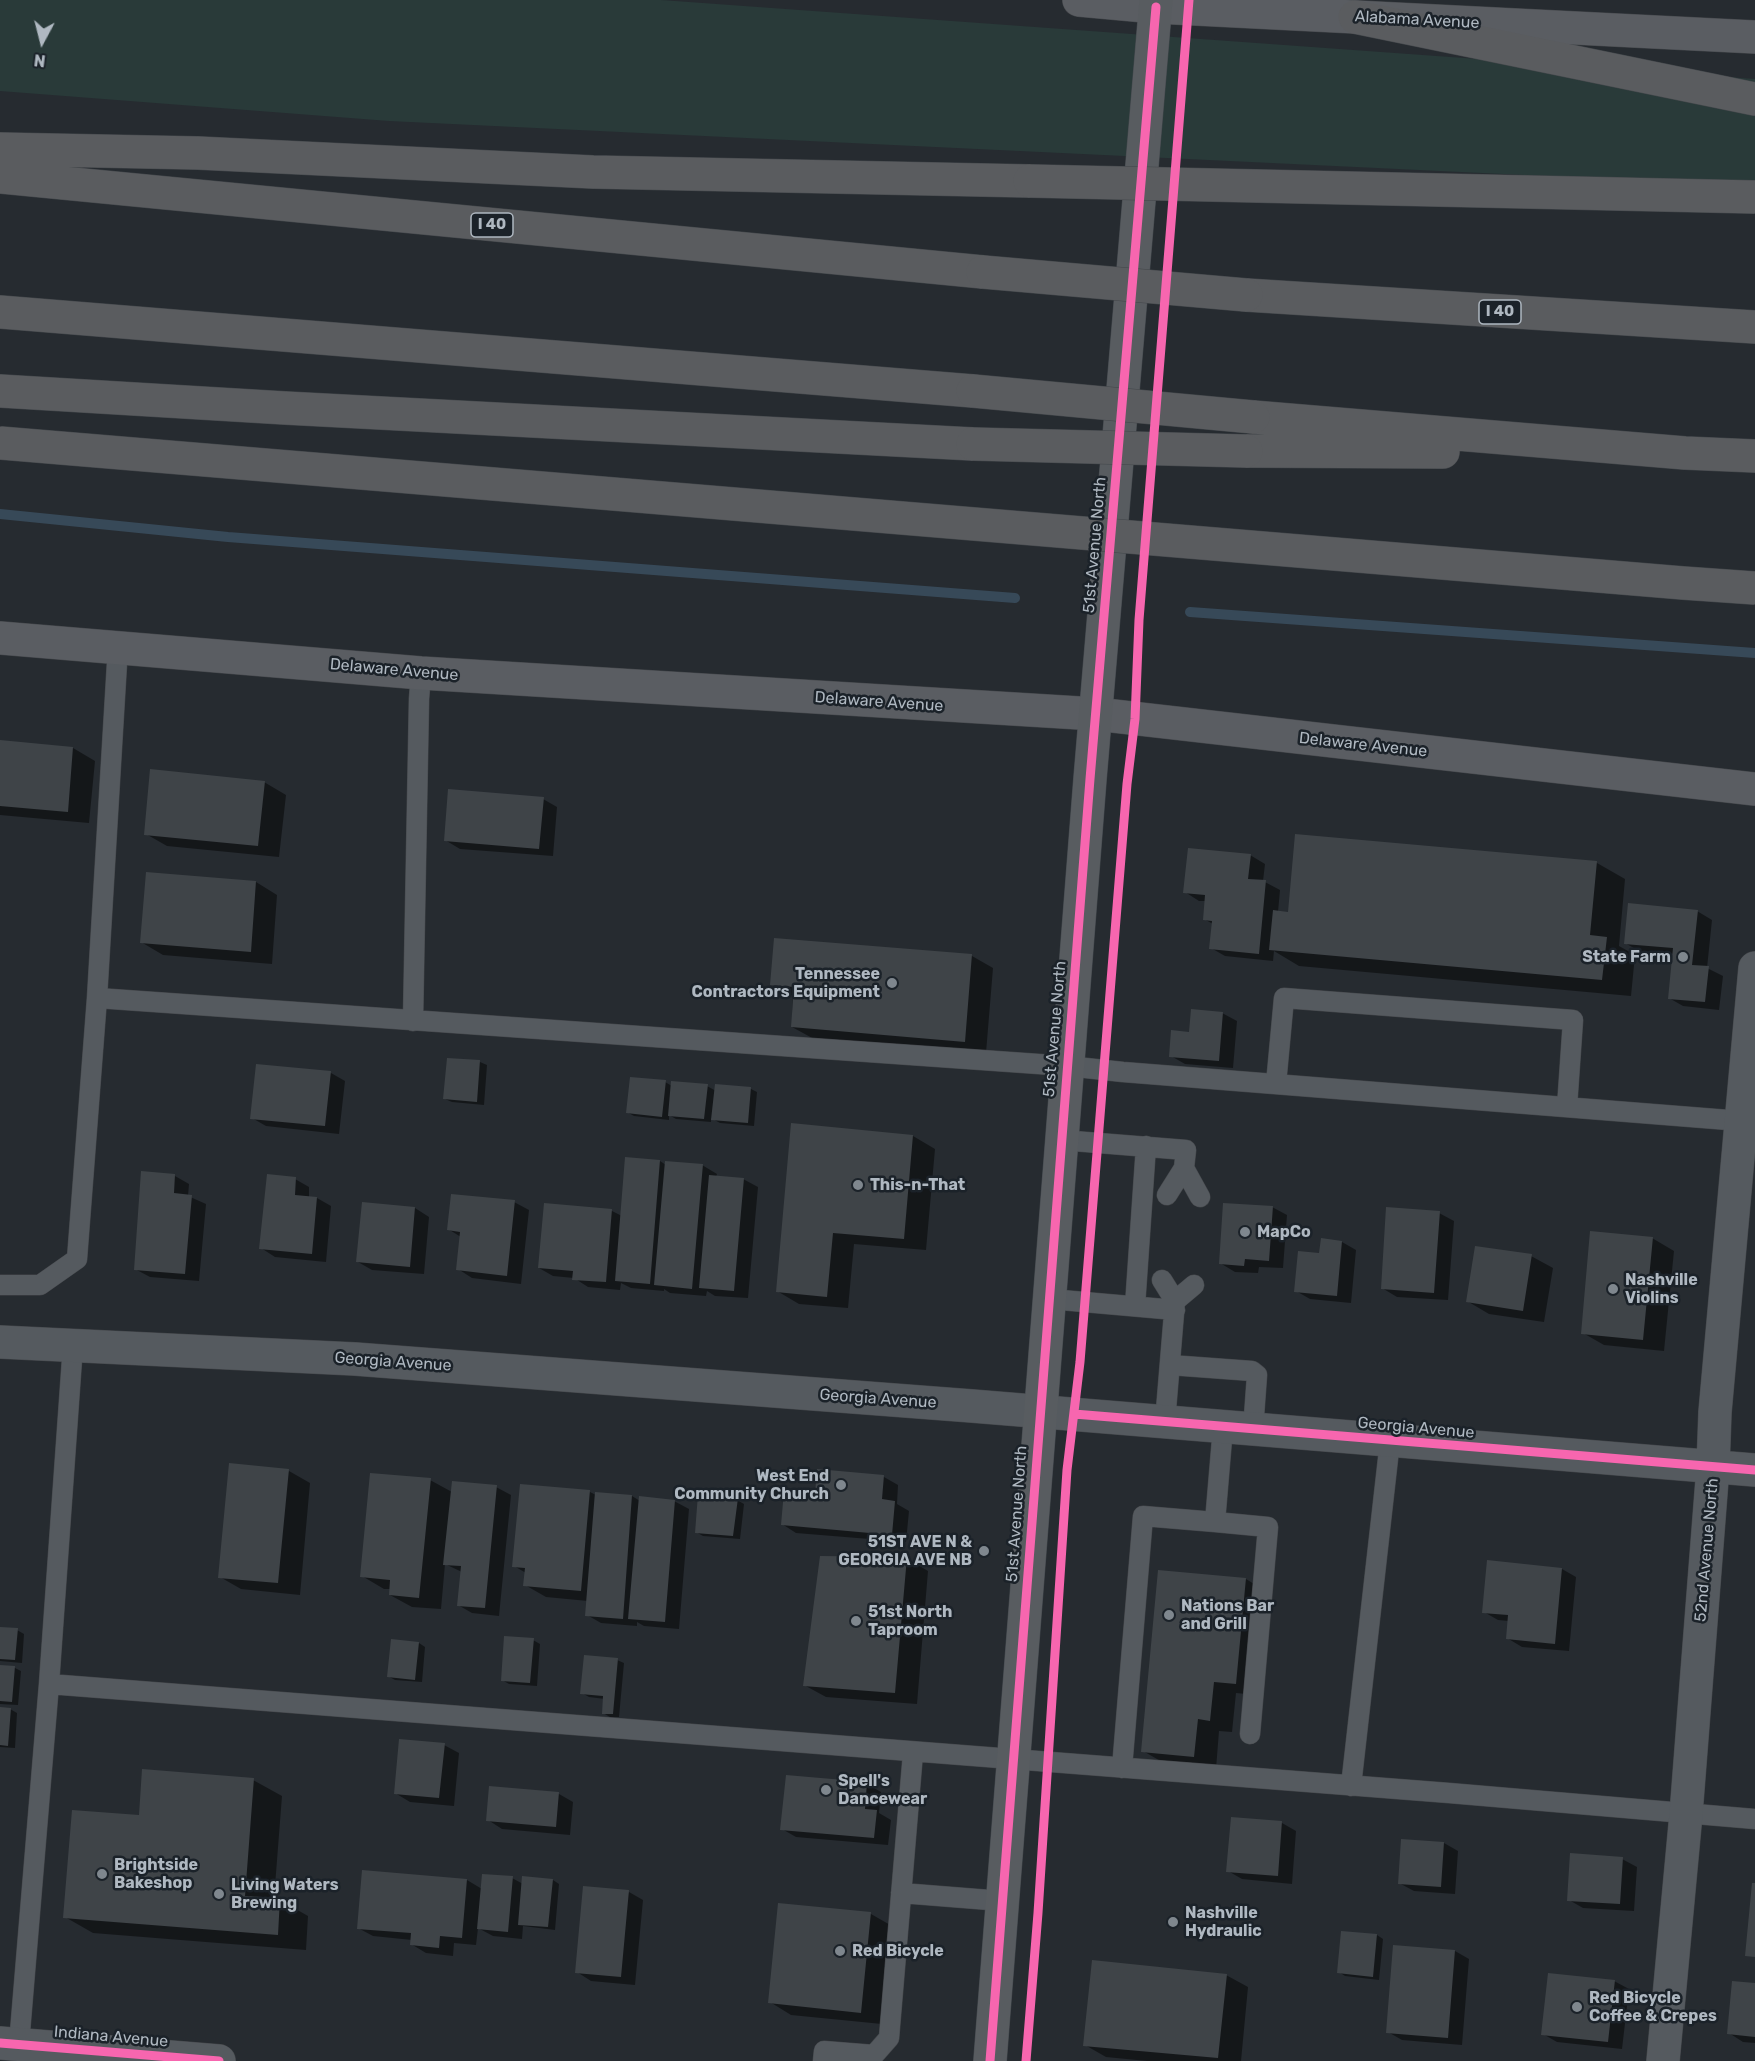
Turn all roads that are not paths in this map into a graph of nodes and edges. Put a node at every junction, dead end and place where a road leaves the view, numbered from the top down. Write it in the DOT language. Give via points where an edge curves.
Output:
graph roads {
  1 [pos="1079,0"];
  2 [pos="1156,3"];
  3 [pos="1355,17"];
  4 [pos="1755,37"];
  5 [pos="1755,99"];
  6 [pos="0,149"];
  7 [pos="0,177"];
  8 [pos="1755,197"];
  9 [pos="0,312"];
  10 [pos="1755,327"];
  11 [pos="0,391"];
  12 [pos="0,444"];
  13 [pos="1685,453"];
  14 [pos="1755,456"];
  15 [pos="1755,588"];
  16 [pos="0,638"];
  17 [pos="118,646"];
  18 [pos="421,673"];
  19 [pos="1096,714"];
  20 [pos="1755,789"];
  21 [pos="1755,968"];
  22 [pos="97,998"];
  23 [pos="413,1021"];
  24 [pos="1067,1066"];
  25 [pos="1276,1084"];
  26 [pos="1568,1107"];
  27 [pos="1741,1121"];
  28 [pos="1061,1140"];
  29 [pos="1146,1146"];
  30 [pos="1184,1168"];
  31 [pos="1167,1195"];
  32 [pos="1200,1197"];
  33 [pos="1162,1280"];
  34 [pos="0,1285"];
  35 [pos="1194,1285"];
  36 [pos="1050,1299"];
  37 [pos="1135,1306"];
  38 [pos="1175,1306"];
  39 [pos="0,1342"];
  40 [pos="73,1345"];
  41 [pos="1170,1365"];
  42 [pos="1040,1412"];
  43 [pos="1165,1422"];
  44 [pos="1238,1428"];
  45 [pos="1390,1441"];
  46 [pos="1713,1467"];
  47 [pos="1755,1470"];
  48 [pos="1215,1522"];
  49 [pos="49,1684"];
  50 [pos="1251,1734"];
  51 [pos="913,1753"];
  52 [pos="1013,1759"];
  53 [pos="1122,1768"];
  54 [pos="1352,1786"];
  55 [pos="1686,1814"];
  56 [pos="1755,1819"];
  57 [pos="901,1893"];
  58 [pos="1002,1901"];
  59 [pos="10,2043"];
  60 [pos="219,2061"];
  61 [pos="823,2061"];
  62 [pos="990,2061"];
  63 [pos="1663,2061"];
  1 -- 2 [label="main road, Alabama Avenue"];
  2 -- 3 [label="main road, Alabama Avenue"];
  2 -- 19 [label="main road, 51st Avenue North"];
  3 -- 4 [label="main road, Alabama Avenue"];
  3 -- 5 [label="highway"];
  6 -- 8 [label="highway, bridge" via="198,153 593,172"];
  7 -- 10 [label="highway, I 40, bridge" via="1246,295"];
  9 -- 13 [label="highway, bridge"];
  11 -- 13 [label="highway, bridge" via="973,444 1246,452"];
  12 -- 15 [label="highway, bridge"];
  13 -- 14 [label="highway"];
  16 -- 17 [label="main road, Delaware Avenue"];
  17 -- 18 [label="main road, Delaware Avenue"];
  17 -- 22 [label="lane"];
  18 -- 19 [label="main road, Delaware Avenue"];
  18 -- 23 [label="lane"];
  19 -- 20 [label="main road, Delaware Avenue"];
  19 -- 24 [label="main road, 51st Avenue North"];
  21 -- 27 [label="street, 52nd Avenue North"];
  22 -- 23 [label="lane"];
  22 -- 34 [label="lane" via="77,1259 40,1285"];
  23 -- 24 [label="lane"];
  24 -- 25 [label="lane"];
  24 -- 28 [label="main road, 51st Avenue North"];
  25 -- 26 [label="lane"];
  25 -- 26 [label="lane" via="1284,998 1573,1020"];
  26 -- 27 [label="lane"];
  27 -- 46 [label="street, 52nd Avenue North"];
  28 -- 29 [label="lane"];
  28 -- 36 [label="main road, 51st Avenue North"];
  29 -- 30 [label="lane" via="1186,1150"];
  29 -- 37 [label="lane"];
  30 -- 31 [label="lane"];
  30 -- 32 [label="lane"];
  33 -- 38 [label="lane"];
  35 -- 38 [label="lane"];
  36 -- 37 [label="lane"];
  36 -- 42 [label="main road, 51st Avenue North"];
  37 -- 38 [label="lane"];
  38 -- 41 [label="lane"];
  39 -- 40 [label="street, Georgia Avenue"];
  40 -- 42 [label="street, Georgia Avenue" via="355,1359"];
  40 -- 49 [label="lane"];
  41 -- 43 [label="lane"];
  41 -- 44 [label="lane" via="1252,1371 1257,1375"];
  42 -- 43 [label="street, Georgia Avenue"];
  42 -- 52 [label="main road, 51st Avenue North"];
  43 -- 44 [label="street, Georgia Avenue"];
  44 -- 45 [label="street, Georgia Avenue"];
  44 -- 48 [label="lane"];
  45 -- 46 [label="street, Georgia Avenue"];
  45 -- 54 [label="lane"];
  46 -- 47 [label="street, Georgia Avenue"];
  46 -- 55 [label="street, 52nd Avenue North"];
  48 -- 50 [label="lane" via="1268,1527"];
  48 -- 53 [label="lane" via="1143,1516"];
  49 -- 51 [label="lane"];
  49 -- 59 [label="lane"];
  51 -- 52 [label="lane"];
  51 -- 57 [label="lane"];
  52 -- 53 [label="lane"];
  52 -- 58 [label="main road, 51st Avenue North"];
  53 -- 54 [label="lane"];
  54 -- 55 [label="lane"];
  55 -- 56 [label="lane"];
  55 -- 63 [label="street, 52nd Avenue North"];
  57 -- 58 [label="lane"];
  57 -- 61 [label="lane" via="889,2038 874,2055 824,2051"];
  58 -- 62 [label="main road, 51st Avenue North"];
  59 -- 60 [label="street, Indiana Avenue"];
}
